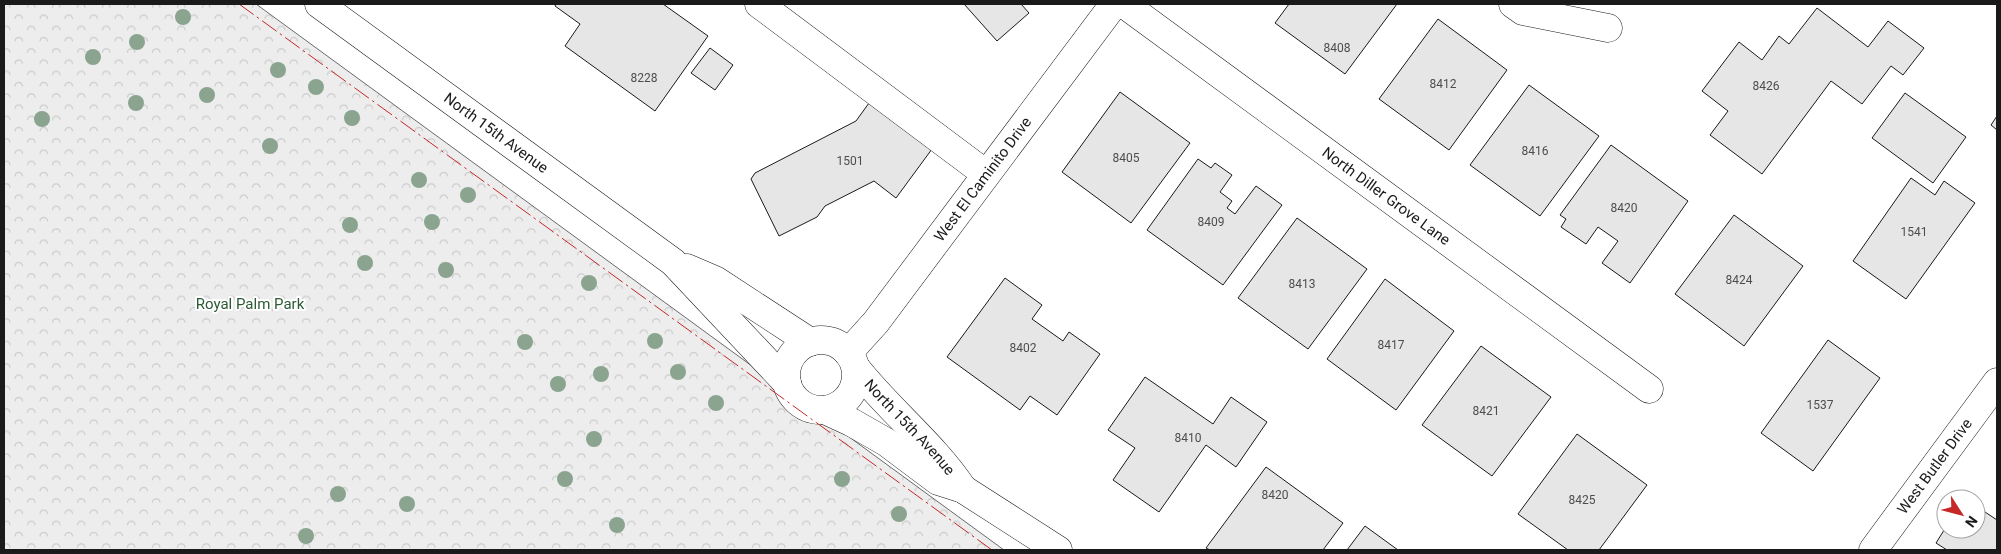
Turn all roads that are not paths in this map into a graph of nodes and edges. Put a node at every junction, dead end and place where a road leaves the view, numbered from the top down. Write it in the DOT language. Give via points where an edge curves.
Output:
graph roads {
  1 [pos="319,4"];
  2 [pos="759,4"];
  3 [pos="1114,4"];
  4 [pos="1124,4"];
  5 [pos="1513,4"];
  6 [pos="1608,28"];
  7 [pos="986,174"];
  8 [pos="673,262"];
  9 [pos="810,342"];
  10 [pos="852,361"];
  11 [pos="787,383"];
  12 [pos="1997,384"];
  13 [pos="1649,389"];
  14 [pos="825,410"];
  15 [pos="963,489"];
  16 [pos="1058,550"];
  17 [pos="1873,550"];
  1 -- 8 [label="street, North 15th Avenue"];
  2 -- 7 [label="street"];
  3 -- 7 [label="street, West El Caminito Drive"];
  4 -- 13 [label="street, North Diller Grove Lane"];
  5 -- 6 [label="street" via="1523,11"];
  7 -- 10 [label="street, West El Caminito Drive" via="876,322"];
  8 -- 9 [label="street, North 15th Avenue" via="715,280"];
  8 -- 11 [label="street, North 15th Avenue"];
  9 -- 10 [label="street, North 15th Avenue" via="835,343"];
  9 -- 11 [label="street" via="793,354 786,373"];
  10 -- 14 [label="street, North 15th Avenue" via="853,391 836,407"];
  10 -- 15 [label="street, North 15th Avenue" via="874,391 948,466"];
  11 -- 14 [label="street, North 15th Avenue" via="797,402 815,410"];
  12 -- 17 [label="street, West Butler Drive"];
  14 -- 15 [label="street, North 15th Avenue" via="886,442 938,481"];
  15 -- 16 [label="street, North 15th Avenue"];
}
